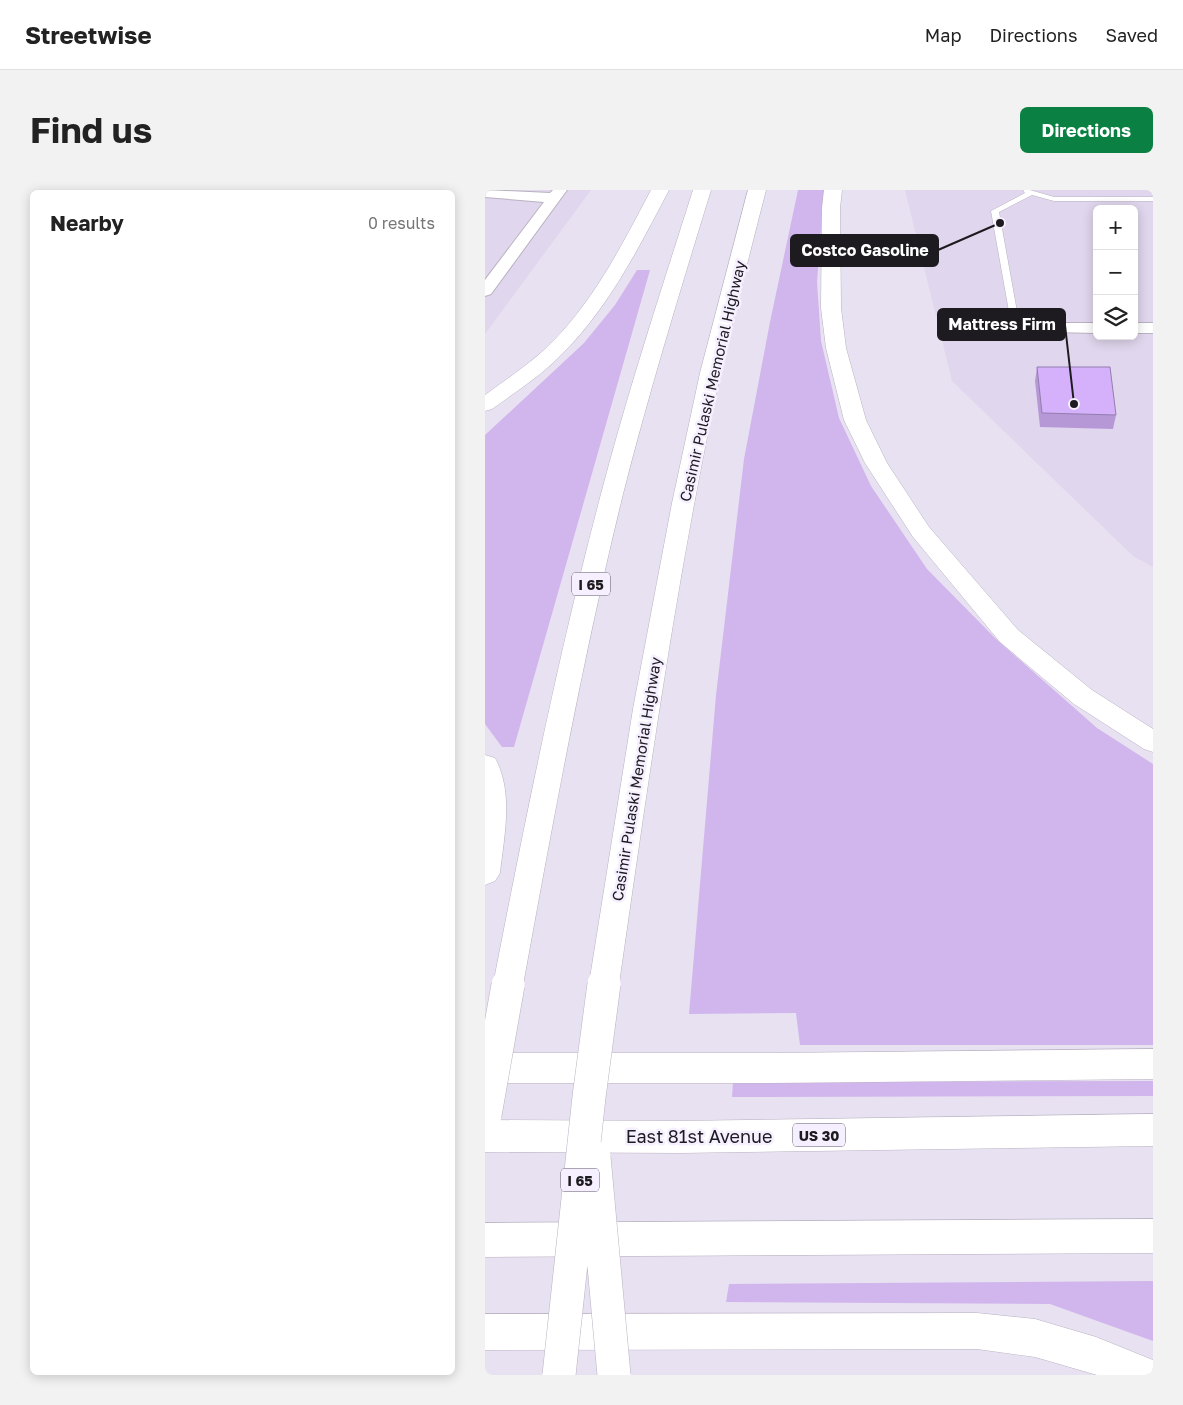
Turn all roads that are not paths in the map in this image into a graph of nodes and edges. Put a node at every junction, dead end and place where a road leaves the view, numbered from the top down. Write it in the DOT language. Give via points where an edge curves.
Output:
graph roads {
  1 [pos="660,190"];
  2 [pos="702,190"];
  3 [pos="757,190"];
  4 [pos="833,190"];
  5 [pos="1028,192"];
  6 [pos="485,193"];
  7 [pos="557,194"];
  8 [pos="1153,199"];
  9 [pos="485,292"];
  10 [pos="1016,328"];
  11 [pos="1093,328"];
  12 [pos="1138,328"];
  13 [pos="1153,328"];
  14 [pos="485,405"];
  15 [pos="1153,742"];
  16 [pos="485,765"];
  17 [pos="485,873"];
  18 [pos="1153,1064"];
  19 [pos="485,1068"];
  20 [pos="589,1097"];
  21 [pos="485,1115"];
  22 [pos="1153,1130"];
  23 [pos="485,1136"];
  24 [pos="1153,1236"];
  25 [pos="485,1240"];
  26 [pos="485,1332"];
  27 [pos="559,1375"];
  28 [pos="614,1375"];
  29 [pos="1143,1375"];
  1 -- 14 [label="main road" via="613,278 576,327 543,360"];
  2 -- 21 [label="main road, I 65, bridge" via="655,336 611,501 553,752"];
  3 -- 20 [label="main road, Casimir Pulaski Memorial Highway / I 65, bridge" via="722,324 674,553 636,769"];
  4 -- 15 [label="main road" via="831,308 836,348 855,420 876,463 921,532 1009,636 1083,697"];
  5 -- 8 [label="lane" via="1054,199"];
  5 -- 10 [label="lane" via="995,211"];
  6 -- 7 [label="street"];
  7 -- 9 [label="street"];
  10 -- 11 [label="street"];
  12 -- 13 [label="street"];
  16 -- 17 [label="main road" via="493,805"];
  18 -- 19 [label="main road"];
  20 -- 27 [label="main road, Casimir Pulaski Memorial Highway / I 65, bridge"];
  20 -- 28 [label="main road, bridge"];
  22 -- 23 [label="main road, East 81st Avenue / US 30"];
  24 -- 25 [label="main road"];
  26 -- 29 [label="main road" via="977,1331 1035,1338 1096,1356"];
}
